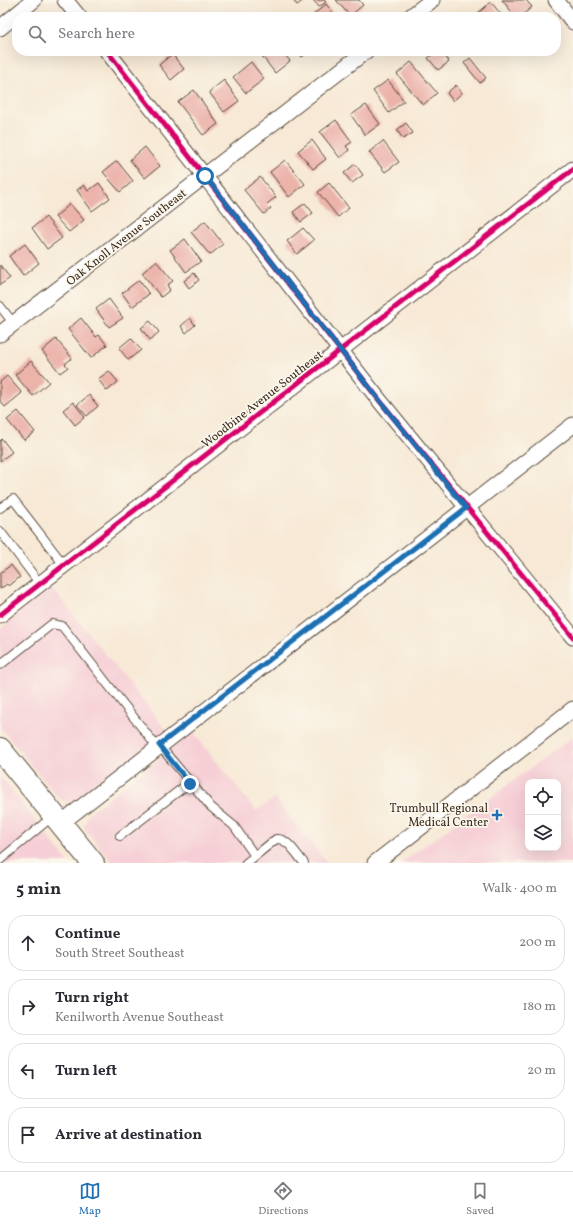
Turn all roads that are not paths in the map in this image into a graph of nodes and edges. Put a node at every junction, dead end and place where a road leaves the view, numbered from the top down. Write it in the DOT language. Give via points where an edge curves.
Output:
graph roads {
  1 [pos="34,0"];
  2 [pos="65,0"];
  3 [pos="432,0"];
  4 [pos="556,0"];
  5 [pos="19,12"];
  6 [pos="75,12"];
  7 [pos="416,12"];
  8 [pos="12,18"];
  9 [pos="573,22"];
  10 [pos="0,28"];
  11 [pos="111,56"];
  12 [pos="360,56"];
  13 [pos="573,169"];
  14 [pos="205,176"];
  15 [pos="0,306"];
  16 [pos="14,324"];
  17 [pos="0,334"];
  18 [pos="340,351"];
  19 [pos="573,425"];
  20 [pos="0,508"];
  21 [pos="466,508"];
  22 [pos="0,531"];
  23 [pos="64,565"];
  24 [pos="40,584"];
  25 [pos="0,615"];
  26 [pos="573,637"];
  27 [pos="0,665"];
  28 [pos="573,709"];
  29 [pos="158,746"];
  30 [pos="0,749"];
  31 [pos="189,783"];
  32 [pos="57,819"];
  33 [pos="120,836"];
  34 [pos="255,856"];
  35 [pos="0,860"];
  36 [pos="93,863"];
  37 [pos="246,863"];
  38 [pos="304,863"];
  39 [pos="375,863"];
  1 -- 5 [label="street"];
  2 -- 6 [label="street"];
  3 -- 7 [label="street"];
  4 -- 9 [label="street"];
  8 -- 10 [label="street"];
  11 -- 14 [label="street"];
  12 -- 14 [label="street, Oak Knoll Avenue Southeast"];
  13 -- 18 [label="street, Woodbine Avenue Southeast"];
  14 -- 16 [label="street, Oak Knoll Avenue Southeast"];
  14 -- 18 [label="street"];
  15 -- 16 [label="lane"];
  16 -- 17 [label="street, Oak Knoll Avenue Southeast"];
  18 -- 21 [label="street"];
  18 -- 23 [label="street, Woodbine Avenue Southeast"];
  19 -- 21 [label="street"];
  20 -- 23 [label="lane" via="13,499"];
  21 -- 26 [label="street"];
  21 -- 29 [label="street"];
  22 -- 24 [label="lane"];
  23 -- 24 [label="street, Woodbine Avenue Southeast"];
  24 -- 25 [label="street, Woodbine Avenue Southeast"];
  27 -- 29 [label="lane" via="52,624 62,626"];
  28 -- 39 [label="street"];
  29 -- 31 [label="lane"];
  29 -- 32 [label="street"];
  30 -- 32 [label="main road"];
  31 -- 33 [label="lane"];
  31 -- 34 [label="lane" via="211,807 234,826"];
  32 -- 35 [label="lane"];
  32 -- 36 [label="main road"];
  34 -- 37 [label="lane"];
  34 -- 38 [label="lane" via="276,839 280,839 285,841"];
}
